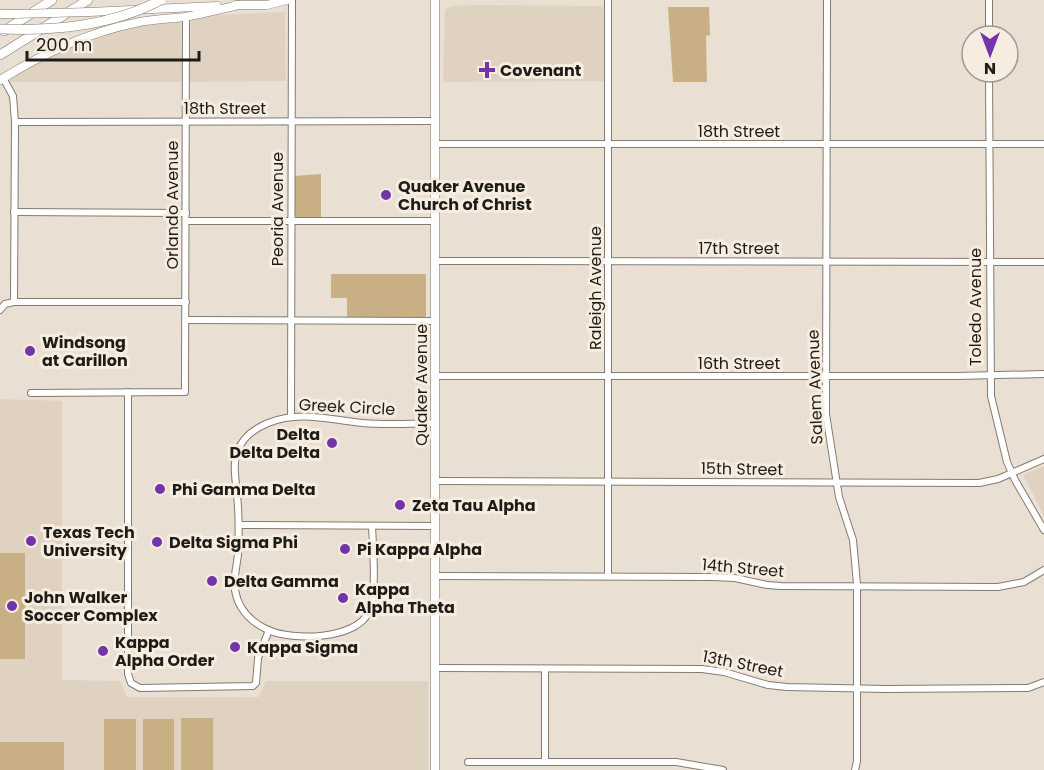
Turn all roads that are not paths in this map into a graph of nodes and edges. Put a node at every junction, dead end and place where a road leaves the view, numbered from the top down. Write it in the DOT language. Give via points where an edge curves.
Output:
graph roads {
  1 [pos="52,0"];
  2 [pos="88,0"];
  3 [pos="161,0"];
  4 [pos="287,0"];
  5 [pos="292,0"];
  6 [pos="435,0"];
  7 [pos="608,0"];
  8 [pos="827,0"];
  9 [pos="989,0"];
  10 [pos="239,5"];
  11 [pos="0,14"];
  12 [pos="186,16"];
  13 [pos="989,24"];
  14 [pos="0,29"];
  15 [pos="0,54"];
  16 [pos="1,79"];
  17 [pos="989,84"];
  18 [pos="290,121"];
  19 [pos="435,121"];
  20 [pos="15,122"];
  21 [pos="186,122"];
  22 [pos="435,144"];
  23 [pos="608,144"];
  24 [pos="825,144"];
  25 [pos="989,144"];
  26 [pos="1044,144"];
  27 [pos="14,212"];
  28 [pos="186,213"];
  29 [pos="186,221"];
  30 [pos="291,221"];
  31 [pos="435,221"];
  32 [pos="435,261"];
  33 [pos="609,261"];
  34 [pos="826,262"];
  35 [pos="989,262"];
  36 [pos="1044,262"];
  37 [pos="14,302"];
  38 [pos="186,302"];
  39 [pos="0,310"];
  40 [pos="186,320"];
  41 [pos="291,321"];
  42 [pos="435,321"];
  43 [pos="989,374"];
  44 [pos="1044,374"];
  45 [pos="435,376"];
  46 [pos="609,376"];
  47 [pos="826,376"];
  48 [pos="128,392"];
  49 [pos="31,393"];
  50 [pos="291,417"];
  51 [pos="435,423"];
  52 [pos="1044,459"];
  53 [pos="1012,473"];
  54 [pos="435,481"];
  55 [pos="608,481"];
  56 [pos="836,484"];
  57 [pos="239,525"];
  58 [pos="372,526"];
  59 [pos="435,526"];
  60 [pos="1044,530"];
  61 [pos="1044,570"];
  62 [pos="435,576"];
  63 [pos="608,576"];
  64 [pos="857,586"];
  65 [pos="268,630"];
  66 [pos="435,668"];
  67 [pos="545,669"];
  68 [pos="1044,682"];
  69 [pos="857,688"];
  70 [pos="468,762"];
  71 [pos="545,762"];
  72 [pos="435,770"];
  73 [pos="723,770"];
  74 [pos="855,770"];
  1 -- 14 [label="highway"];
  2 -- 15 [label="highway"];
  3 -- 14 [label="highway, bridge" via="132,13 80,26"];
  4 -- 10 [label="main road"];
  5 -- 18 [label="street, Peoria Avenue"];
  6 -- 19 [label="main road, Quaker Avenue"];
  7 -- 23 [label="street, Raleigh Avenue"];
  8 -- 24 [label="street, Salem Avenue"];
  9 -- 13 [label="street"];
  10 -- 11 [label="main road, bridge"];
  10 -- 12 [label="main road"];
  12 -- 16 [label="main road" via="134,23 78,40"];
  12 -- 21 [label="street, Orlando Avenue"];
  16 -- 20 [label="street" via="13,96"];
  17 -- 25 [label="street, Toledo Avenue"];
  18 -- 19 [label="street, 18th Street"];
  18 -- 21 [label="street, 18th Street"];
  18 -- 30 [label="street, Peoria Avenue"];
  19 -- 22 [label="main road, Quaker Avenue"];
  20 -- 21 [label="street, 18th Street"];
  20 -- 27 [label="street"];
  21 -- 28 [label="street, Orlando Avenue"];
  22 -- 23 [label="street, 18th Street"];
  22 -- 31 [label="main road, Quaker Avenue"];
  23 -- 24 [label="street, 18th Street"];
  23 -- 33 [label="street, Raleigh Avenue"];
  24 -- 25 [label="street, 18th Street"];
  24 -- 34 [label="street, Salem Avenue"];
  25 -- 26 [label="street, 18th Street"];
  25 -- 35 [label="street, Toledo Avenue"];
  27 -- 28 [label="street"];
  27 -- 37 [label="street"];
  28 -- 29 [label="street, Orlando Avenue"];
  29 -- 30 [label="street"];
  29 -- 38 [label="street, Orlando Avenue"];
  30 -- 31 [label="street"];
  30 -- 41 [label="street, Peoria Avenue"];
  31 -- 32 [label="main road, Quaker Avenue"];
  32 -- 33 [label="street, 17th Street"];
  32 -- 42 [label="main road, Quaker Avenue"];
  33 -- 34 [label="street, 17th Street"];
  33 -- 46 [label="street, Raleigh Avenue"];
  34 -- 35 [label="street, 17th Street"];
  34 -- 47 [label="street, Salem Avenue"];
  35 -- 36 [label="street, 17th Street"];
  35 -- 43 [label="street, Toledo Avenue"];
  37 -- 38 [label="street"];
  37 -- 39 [label="street"];
  38 -- 40 [label="street, Orlando Avenue"];
  40 -- 41 [label="street"];
  40 -- 48 [label="street, Orlando Avenue" via="185,393"];
  41 -- 42 [label="street"];
  41 -- 50 [label="street, Peoria Avenue"];
  42 -- 45 [label="main road, Quaker Avenue"];
  43 -- 44 [label="street, 16th Street"];
  43 -- 47 [label="street, 16th Street"];
  43 -- 53 [label="street, Toledo Avenue" via="994,413"];
  45 -- 46 [label="street, 16th Street"];
  45 -- 51 [label="main road, Quaker Avenue"];
  46 -- 47 [label="street, 16th Street"];
  46 -- 55 [label="street, Raleigh Avenue"];
  47 -- 56 [label="street, Salem Avenue" via="828,432"];
  48 -- 49 [label="street"];
  48 -- 65 [label="street" via="131,683 140,688 251,687 256,684 258,658"];
  50 -- 51 [label="street, Greek Circle" via="361,423"];
  50 -- 57 [label="street, Greek Circle" via="257,429 238,450 234,471"];
  51 -- 54 [label="main road, Quaker Avenue"];
  52 -- 53 [label="street, 15th Street"];
  53 -- 56 [label="street, 15th Street" via="985,483"];
  53 -- 60 [label="street, Toledo Avenue"];
  54 -- 55 [label="street, 15th Street"];
  54 -- 59 [label="main road, Quaker Avenue"];
  55 -- 56 [label="street, 15th Street"];
  55 -- 63 [label="street, Raleigh Avenue"];
  56 -- 64 [label="street, Salem Avenue" via="853,540"];
  57 -- 58 [label="street"];
  57 -- 65 [label="street, Greek Circle" via="235,592 249,618"];
  58 -- 59 [label="street"];
  58 -- 65 [label="street, Greek Circle" via="373,597 364,620 348,629 316,637"];
  59 -- 62 [label="main road, Quaker Avenue"];
  61 -- 64 [label="street, 14th Street" via="1024,582 998,587"];
  62 -- 63 [label="street, 14th Street"];
  62 -- 66 [label="main road, Quaker Avenue"];
  63 -- 64 [label="street, 14th Street" via="735,578 767,585"];
  64 -- 69 [label="street, Salem Avenue"];
  66 -- 67 [label="street, 13th Street"];
  66 -- 72 [label="main road, Quaker Avenue"];
  67 -- 69 [label="street, 13th Street" via="702,669 768,685"];
  67 -- 71 [label="street"];
  68 -- 69 [label="street, 13th Street" via="1028,688"];
  69 -- 74 [label="street, Salem Avenue"];
  70 -- 71 [label="street"];
  71 -- 73 [label="street" via="676,762"];
}
